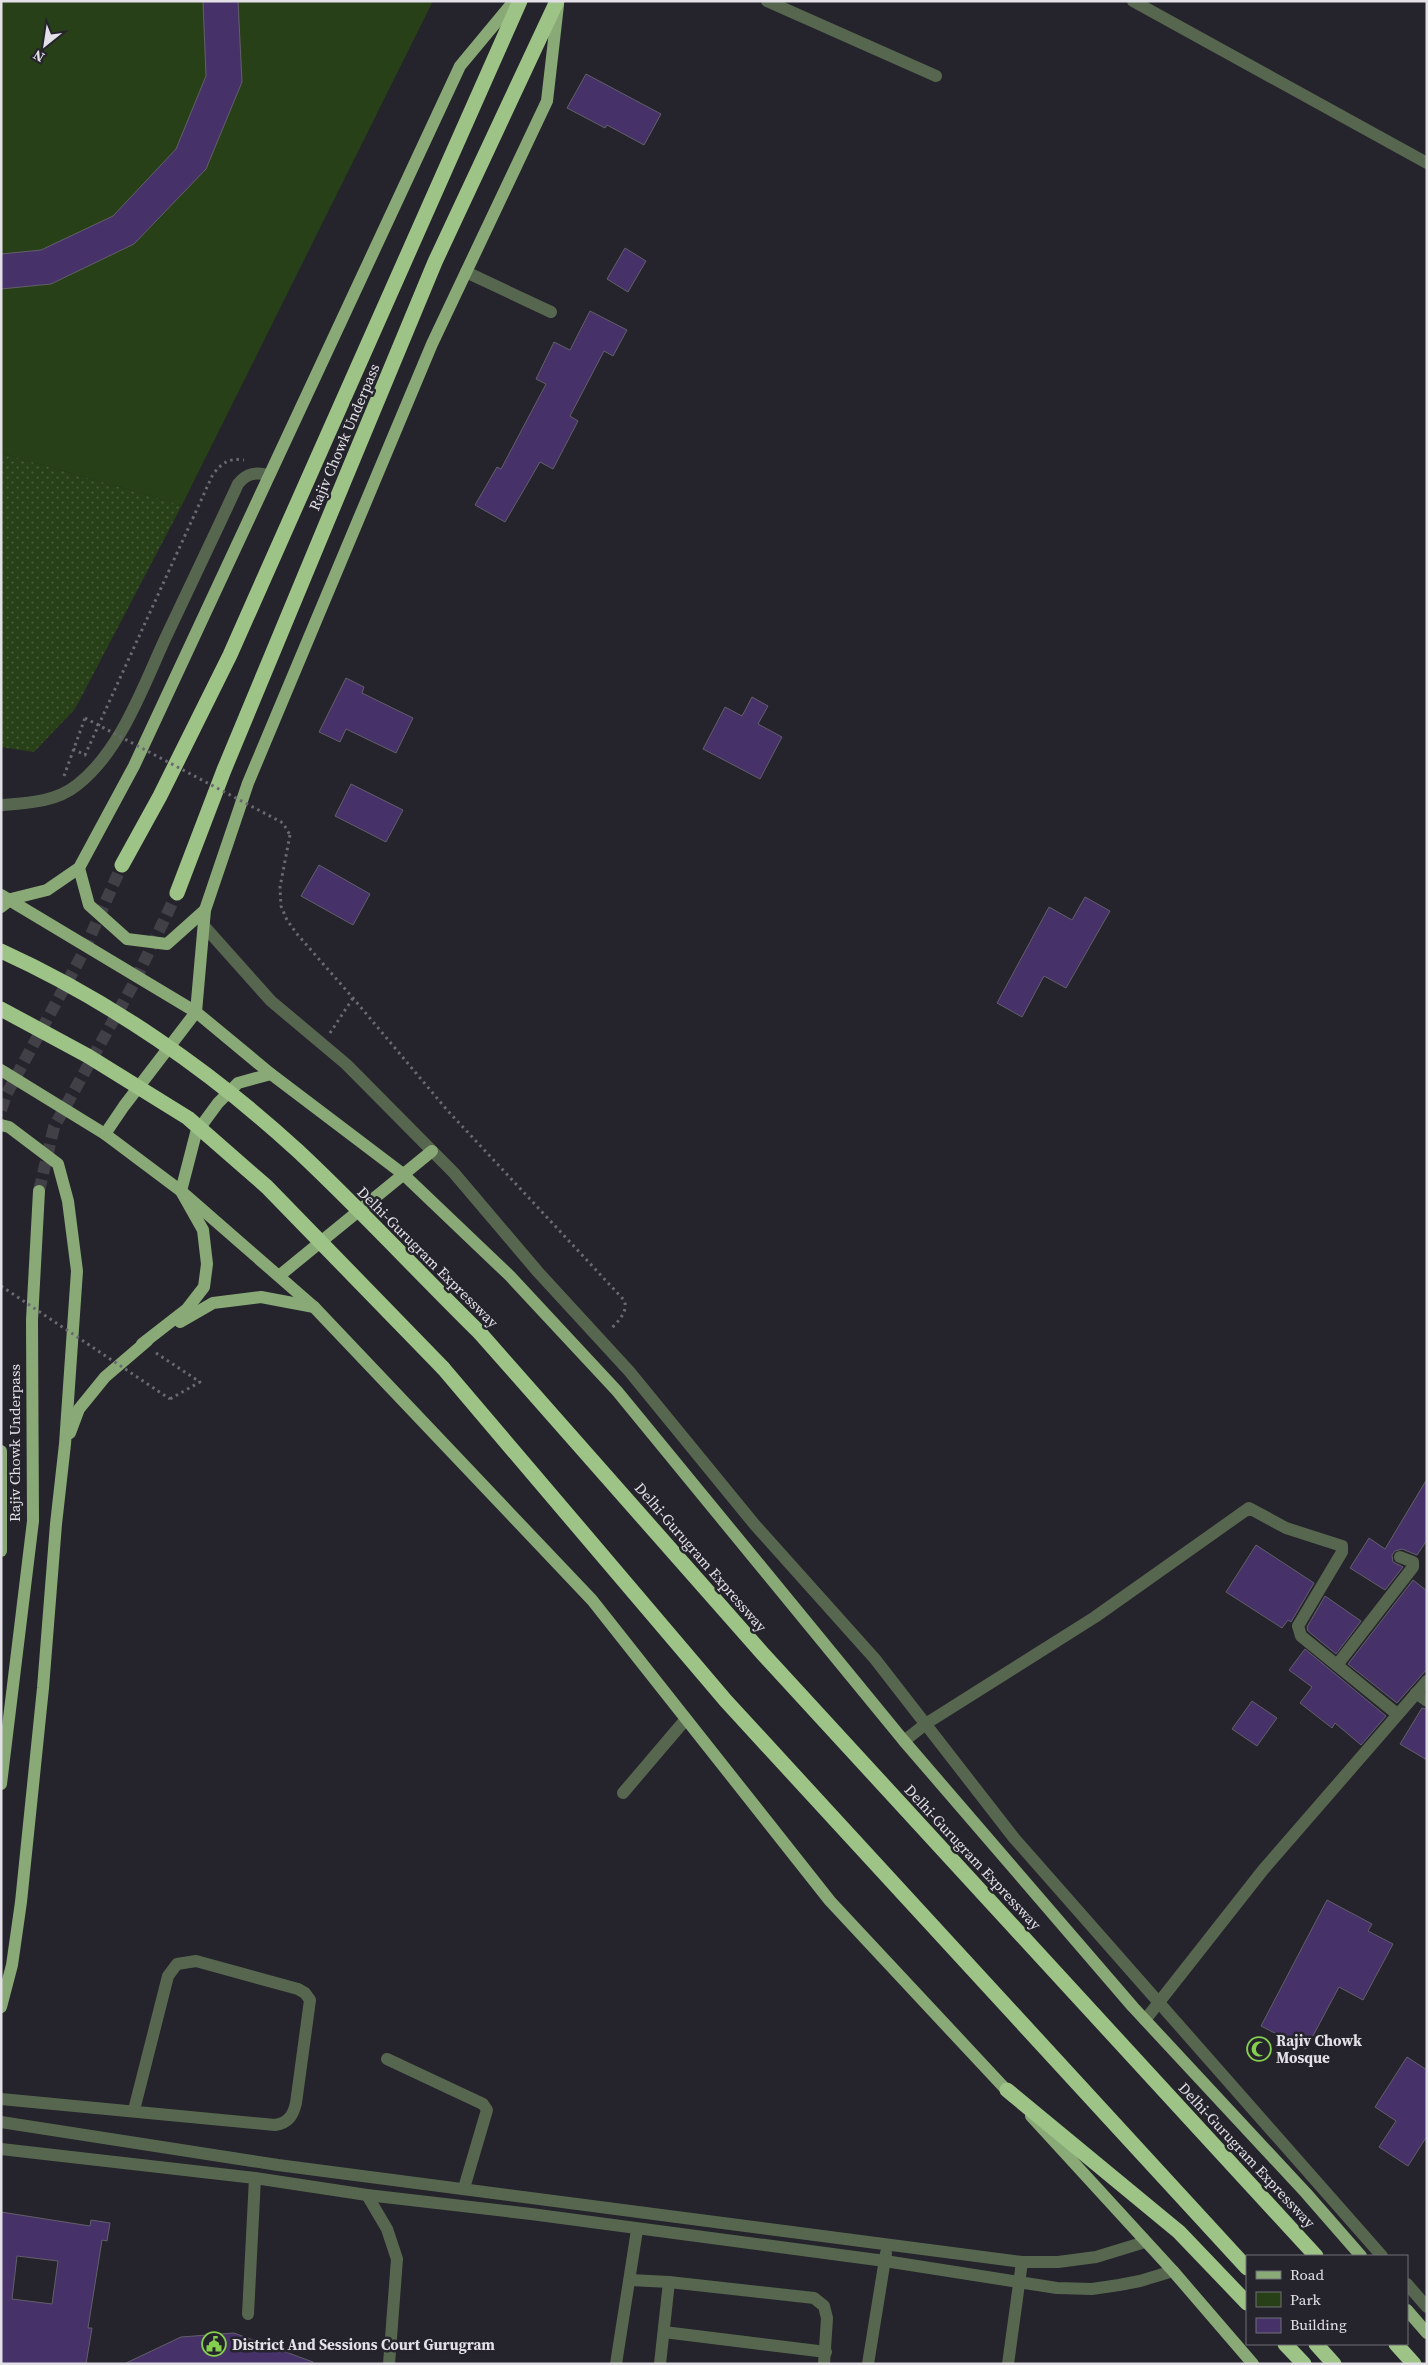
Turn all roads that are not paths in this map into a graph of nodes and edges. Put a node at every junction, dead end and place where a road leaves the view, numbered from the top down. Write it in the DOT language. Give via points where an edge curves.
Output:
graph roads {
  1 [pos="514,1"];
  2 [pos="520,1"];
  3 [pos="557,1"];
  4 [pos="767,1"];
  5 [pos="1134,1"];
  6 [pos="936,76"];
  7 [pos="1427,162"];
  8 [pos="466,272"];
  9 [pos="551,312"];
  10 [pos="269,475"];
  11 [pos="1,805"];
  12 [pos="122,865"];
  13 [pos="79,868"];
  14 [pos="177,892"];
  15 [pos="5,900"];
  16 [pos="205,910"];
  17 [pos="204,926"];
  18 [pos="1,951"];
  19 [pos="1,1009"];
  20 [pos="196,1012"];
  21 [pos="1,1070"];
  22 [pos="271,1074"];
  23 [pos="1,1125"];
  24 [pos="105,1134"];
  25 [pos="432,1150"];
  26 [pos="403,1174"];
  27 [pos="39,1191"];
  28 [pos="181,1191"];
  29 [pos="279,1276"];
  30 [pos="314,1307"];
  31 [pos="142,1344"];
  32 [pos="65,1444"];
  33 [pos="1,1451"];
  34 [pos="1,1551"];
  35 [pos="1400,1557"];
  36 [pos="1337,1665"];
  37 [pos="1427,1681"];
  38 [pos="1416,1693"];
  39 [pos="1427,1701"];
  40 [pos="1397,1714"];
  41 [pos="686,1719"];
  42 [pos="927,1723"];
  43 [pos="904,1742"];
  44 [pos="1,1784"];
  45 [pos="623,1793"];
  46 [pos="1159,2003"];
  47 [pos="1,2007"];
  48 [pos="1145,2020"];
  49 [pos="388,2059"];
  50 [pos="1007,2090"];
  51 [pos="1,2099"];
  52 [pos="134,2110"];
  53 [pos="1,2122"];
  54 [pos="1,2149"];
  55 [pos="255,2178"];
  56 [pos="464,2188"];
  57 [pos="367,2195"];
  58 [pos="637,2230"];
  59 [pos="1145,2242"];
  60 [pos="887,2246"];
  61 [pos="1315,2255"];
  62 [pos="1360,2255"];
  63 [pos="1381,2255"];
  64 [pos="885,2261"];
  65 [pos="1022,2262"];
  66 [pos="1246,2267"];
  67 [pos="1173,2271"];
  68 [pos="630,2280"];
  69 [pos="670,2282"];
  70 [pos="1020,2283"];
  71 [pos="1408,2285"];
  72 [pos="1246,2302"];
  73 [pos="1427,2307"];
  74 [pos="1408,2311"];
  75 [pos="248,2314"];
  76 [pos="664,2332"];
  77 [pos="1427,2333"];
  78 [pos="1286,2345"];
  79 [pos="1317,2345"];
  80 [pos="1397,2345"];
  81 [pos="825,2358"];
  82 [pos="389,2364"];
  83 [pos="616,2364"];
  84 [pos="660,2364"];
  85 [pos="868,2364"];
  86 [pos="1008,2364"];
  87 [pos="1253,2364"];
  88 [pos="1304,2364"];
  89 [pos="1334,2364"];
  90 [pos="1414,2364"];
  1 -- 10 [label="main road" via="460,66"];
  2 -- 12 [label="highway, Rajiv Chowk Underpass" via="230,655"];
  3 -- 8 [label="main road" via="547,101"];
  3 -- 14 [label="highway, Rajiv Chowk Underpass" via="435,262 224,770"];
  4 -- 6 [label="street"];
  5 -- 7 [label="street"];
  8 -- 9 [label="street"];
  8 -- 16 [label="main road" via="432,344 248,783"];
  10 -- 11 [label="street" via="257,472 245,475 238,484 130,716 104,759 77,786 58,796 34,803"];
  10 -- 13 [label="main road" via="134,766"];
  13 -- 15 [label="main road" via="47,890"];
  13 -- 16 [label="main road" via="89,905 127,939 167,944"];
  15 -- 20 [label="main road"];
  16 -- 17 [label="main road"];
  17 -- 20 [label="main road"];
  17 -- 25 [label="street" via="271,1001 346,1064"];
  18 -- 61 [label="highway, Delhi-Gurugram Expressway, bridge" via="116,1012 214,1081 297,1151 480,1333 770,1661"];
  19 -- 66 [label="highway, bridge" via="88,1056 188,1118 267,1187 443,1368 726,1701"];
  20 -- 22 [label="main road"];
  20 -- 24 [label="main road"];
  21 -- 24 [label="main road"];
  22 -- 26 [label="main road"];
  22 -- 28 [label="main road" via="238,1083 218,1103 196,1133"];
  23 -- 32 [label="main road" via="9,1127 58,1164 68,1201 77,1271"];
  24 -- 28 [label="main road"];
  25 -- 26 [label="main road"];
  25 -- 42 [label="street" via="602,1340 755,1524 876,1659"];
  26 -- 29 [label="main road"];
  26 -- 43 [label="main road" via="510,1276 617,1391"];
  27 -- 44 [label="main road, Rajiv Chowk Underpass" via="32,1320 33,1522"];
  28 -- 29 [label="main road"];
  28 -- 31 [label="main road" via="203,1230 207,1264 204,1287 187,1309"];
  29 -- 30 [label="main road"];
  30 -- 31 [label="main road" via="260,1297 212,1303"];
  30 -- 41 [label="main road" via="592,1600"];
  31 -- 32 [label="main road" via="105,1377 79,1409"];
  32 -- 47 [label="main road" via="22,1902 12,1965"];
  33 -- 34 [label="main road, Rajiv Chowk Underpass"];
  35 -- 36 [label="street" via="1413,1562 1413,1567"];
  36 -- 40 [label="street"];
  36 -- 42 [label="street" via="1302,1636 1298,1626 1342,1552 1342,1546 1286,1528 1249,1508 1095,1617"];
  37 -- 38 [label="street"];
  38 -- 39 [label="street"];
  38 -- 40 [label="street"];
  40 -- 46 [label="street" via="1262,1870"];
  41 -- 45 [label="street"];
  41 -- 50 [label="main road" via="830,1901"];
  42 -- 43 [label="street"];
  42 -- 46 [label="street" via="1002,1824"];
  43 -- 48 [label="main road"];
  46 -- 48 [label="street"];
  46 -- 63 [label="street"];
  48 -- 62 [label="main road"];
  49 -- 56 [label="street" via="483,2104 487,2110"];
  50 -- 59 [label="main road"];
  50 -- 72 [label="highway" via="1179,2232"];
  51 -- 52 [label="street"];
  52 -- 52 [label="street" via="275,2125 284,2123 293,2114 296,2103 310,2000 298,1990 196,1961 177,1964 168,1976"];
  53 -- 56 [label="street" via="278,2165"];
  54 -- 55 [label="street"];
  55 -- 57 [label="street"];
  55 -- 75 [label="street"];
  56 -- 60 [label="street"];
  57 -- 58 [label="street"];
  57 -- 82 [label="street" via="387,2229 397,2259"];
  58 -- 64 [label="street"];
  58 -- 68 [label="street"];
  59 -- 65 [label="street" via="1096,2257"];
  59 -- 67 [label="main road"];
  60 -- 64 [label="street"];
  60 -- 65 [label="street"];
  64 -- 70 [label="street"];
  64 -- 85 [label="street"];
  65 -- 70 [label="street"];
  67 -- 70 [label="street" via="1140,2281 1092,2288"];
  67 -- 87 [label="main road"];
  68 -- 69 [label="street"];
  68 -- 83 [label="street"];
  69 -- 76 [label="street"];
  69 -- 81 [label="street" via="814,2298 824,2306 827,2318"];
  70 -- 86 [label="street"];
  71 -- 73 [label="street"];
  74 -- 77 [label="main road"];
  76 -- 81 [label="street"];
  76 -- 84 [label="street"];
  78 -- 88 [label="highway"];
  79 -- 89 [label="highway"];
  80 -- 90 [label="highway"];
}
